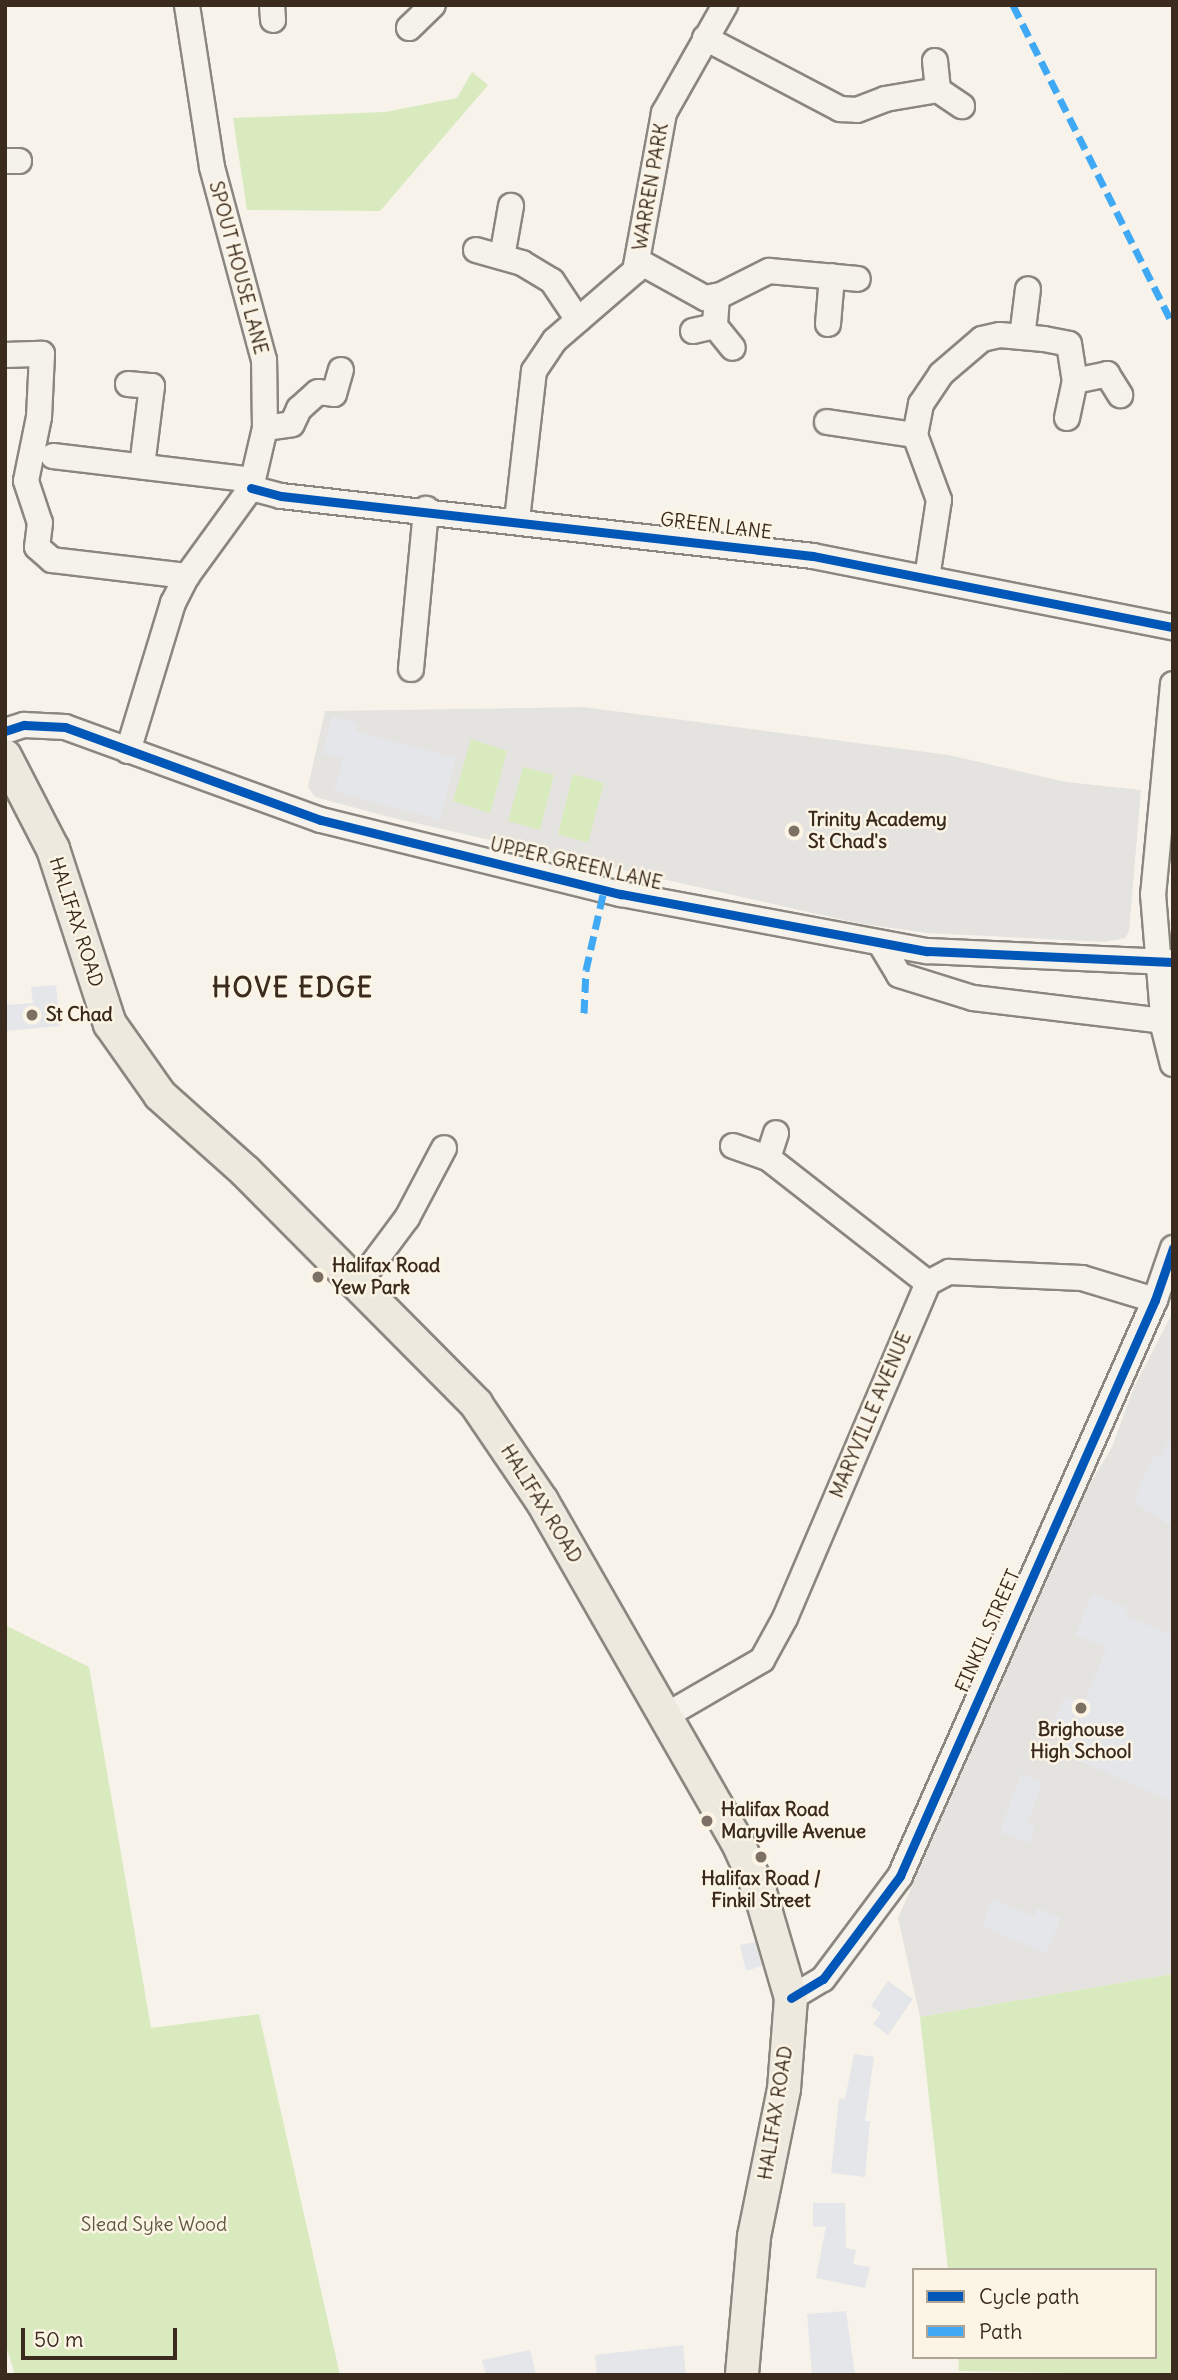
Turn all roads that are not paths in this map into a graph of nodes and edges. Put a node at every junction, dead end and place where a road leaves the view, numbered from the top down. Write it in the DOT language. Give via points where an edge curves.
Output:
graph roads {
  1 [pos="187,5"];
  2 [pos="433,5"];
  3 [pos="725,5"];
  4 [pos="409,27"];
  5 [pos="705,38"];
  6 [pos="935,61"];
  7 [pos="937,90"];
  8 [pos="962,106"];
  9 [pos="511,206"];
  10 [pos="476,250"];
  11 [pos="502,257"];
  12 [pos="638,261"];
  13 [pos="832,276"];
  14 [pos="858,279"];
  15 [pos="1028,289"];
  16 [pos="717,296"];
  17 [pos="578,320"];
  18 [pos="828,324"];
  19 [pos="1022,337"];
  20 [pos="733,348"];
  21 [pos="5,355"];
  22 [pos="341,370"];
  23 [pos="1075,381"];
  24 [pos="128,384"];
  25 [pos="1120,395"];
  26 [pos="1067,418"];
  27 [pos="827,422"];
  28 [pos="265,428"];
  29 [pos="915,435"];
  30 [pos="53,456"];
  31 [pos="142,466"];
  32 [pos="252,484"];
  33 [pos="426,509"];
  34 [pos="517,520"];
  35 [pos="187,576"];
  36 [pos="927,578"];
  37 [pos="1173,626"];
  38 [pos="411,669"];
  39 [pos="1173,684"];
  40 [pos="5,732"];
  41 [pos="128,751"];
  42 [pos="5,756"];
  43 [pos="880,943"];
  44 [pos="1165,960"];
  45 [pos="1163,1021"];
  46 [pos="1173,1064"];
  47 [pos="776,1133"];
  48 [pos="733,1146"];
  49 [pos="444,1148"];
  50 [pos="768,1158"];
  51 [pos="1173,1248"];
  52 [pos="928,1283"];
  53 [pos="358,1285"];
  54 [pos="1156,1300"];
  55 [pos="667,1715"];
  56 [pos="791,1998"];
  57 [pos="742,2375"];
  1 -- 28 [label="street, SPOUT HOUSE LANE" via="212,167 264,360"];
  2 -- 4 [label="street"];
  3 -- 5 [label="street, WARREN PARK"];
  5 -- 7 [label="street" via="840,109 857,110 885,99"];
  5 -- 12 [label="street, WARREN PARK" via="664,113"];
  6 -- 7 [label="street"];
  7 -- 8 [label="street"];
  9 -- 11 [label="street"];
  10 -- 11 [label="street"];
  11 -- 17 [label="street" via="552,281"];
  12 -- 16 [label="street" via="705,298"];
  12 -- 17 [label="street, WARREN PARK" via="635,271"];
  13 -- 14 [label="street"];
  13 -- 16 [label="street" via="769,271"];
  13 -- 18 [label="street"];
  15 -- 19 [label="street"];
  16 -- 20 [label="street" via="704,328"];
  17 -- 34 [label="street, WARREN PARK" via="555,340 534,371"];
  19 -- 23 [label="street" via="1069,344"];
  19 -- 29 [label="street" via="982,339 941,374 921,404"];
  21 -- 35 [label="street" via="42,354 39,417 26,481 40,523 37,547 52,561"];
  22 -- 28 [label="street" via="334,394 318,392 299,409 292,424"];
  23 -- 25 [label="street" via="1107,374"];
  23 -- 26 [label="street"];
  24 -- 31 [label="street" via="152,386"];
  27 -- 29 [label="street"];
  28 -- 32 [label="street, SPOUT HOUSE LANE"];
  29 -- 36 [label="street" via="939,500"];
  30 -- 31 [label="street, GREEN LANE"];
  31 -- 32 [label="street, GREEN LANE"];
  32 -- 33 [label="street, GREEN LANE" via="281,496"];
  32 -- 35 [label="street, SPOUT HOUSE LANE"];
  33 -- 34 [label="street, GREEN LANE"];
  33 -- 38 [label="street"];
  34 -- 36 [label="street, GREEN LANE" via="813,556"];
  35 -- 41 [label="street, SPOUT HOUSE LANE" via="173,603"];
  36 -- 37 [label="street, GREEN LANE"];
  39 -- 44 [label="street" via="1153,894"];
  40 -- 41 [label="street, UPPER GREEN LANE" via="24,725 65,727"];
  41 -- 43 [label="street, UPPER GREEN LANE" via="321,820 621,894"];
  42 -- 53 [label="main road, HALIFAX ROAD" via="53,849 110,1024 160,1096 246,1172"];
  43 -- 44 [label="street, UPPER GREEN LANE" via="927,951"];
  43 -- 45 [label="street" via="899,975 973,999"];
  44 -- 45 [label="street"];
  45 -- 46 [label="street"];
  47 -- 50 [label="street"];
  48 -- 50 [label="street"];
  49 -- 53 [label="street" via="407,1218"];
  50 -- 52 [label="street"];
  51 -- 54 [label="street, FINKIL STREET"];
  52 -- 54 [label="street" via="949,1272 1082,1278"];
  52 -- 55 [label="street, MARYVILLE AVENUE" via="785,1618 762,1660"];
  53 -- 55 [label="main road, HALIFAX ROAD" via="476,1404 542,1501"];
  54 -- 56 [label="street, FINKIL STREET" via="900,1876 823,1979"];
  55 -- 56 [label="main road, HALIFAX ROAD" via="760,1892"];
  56 -- 57 [label="main road, HALIFAX ROAD" via="784,2089 754,2237"];
}
